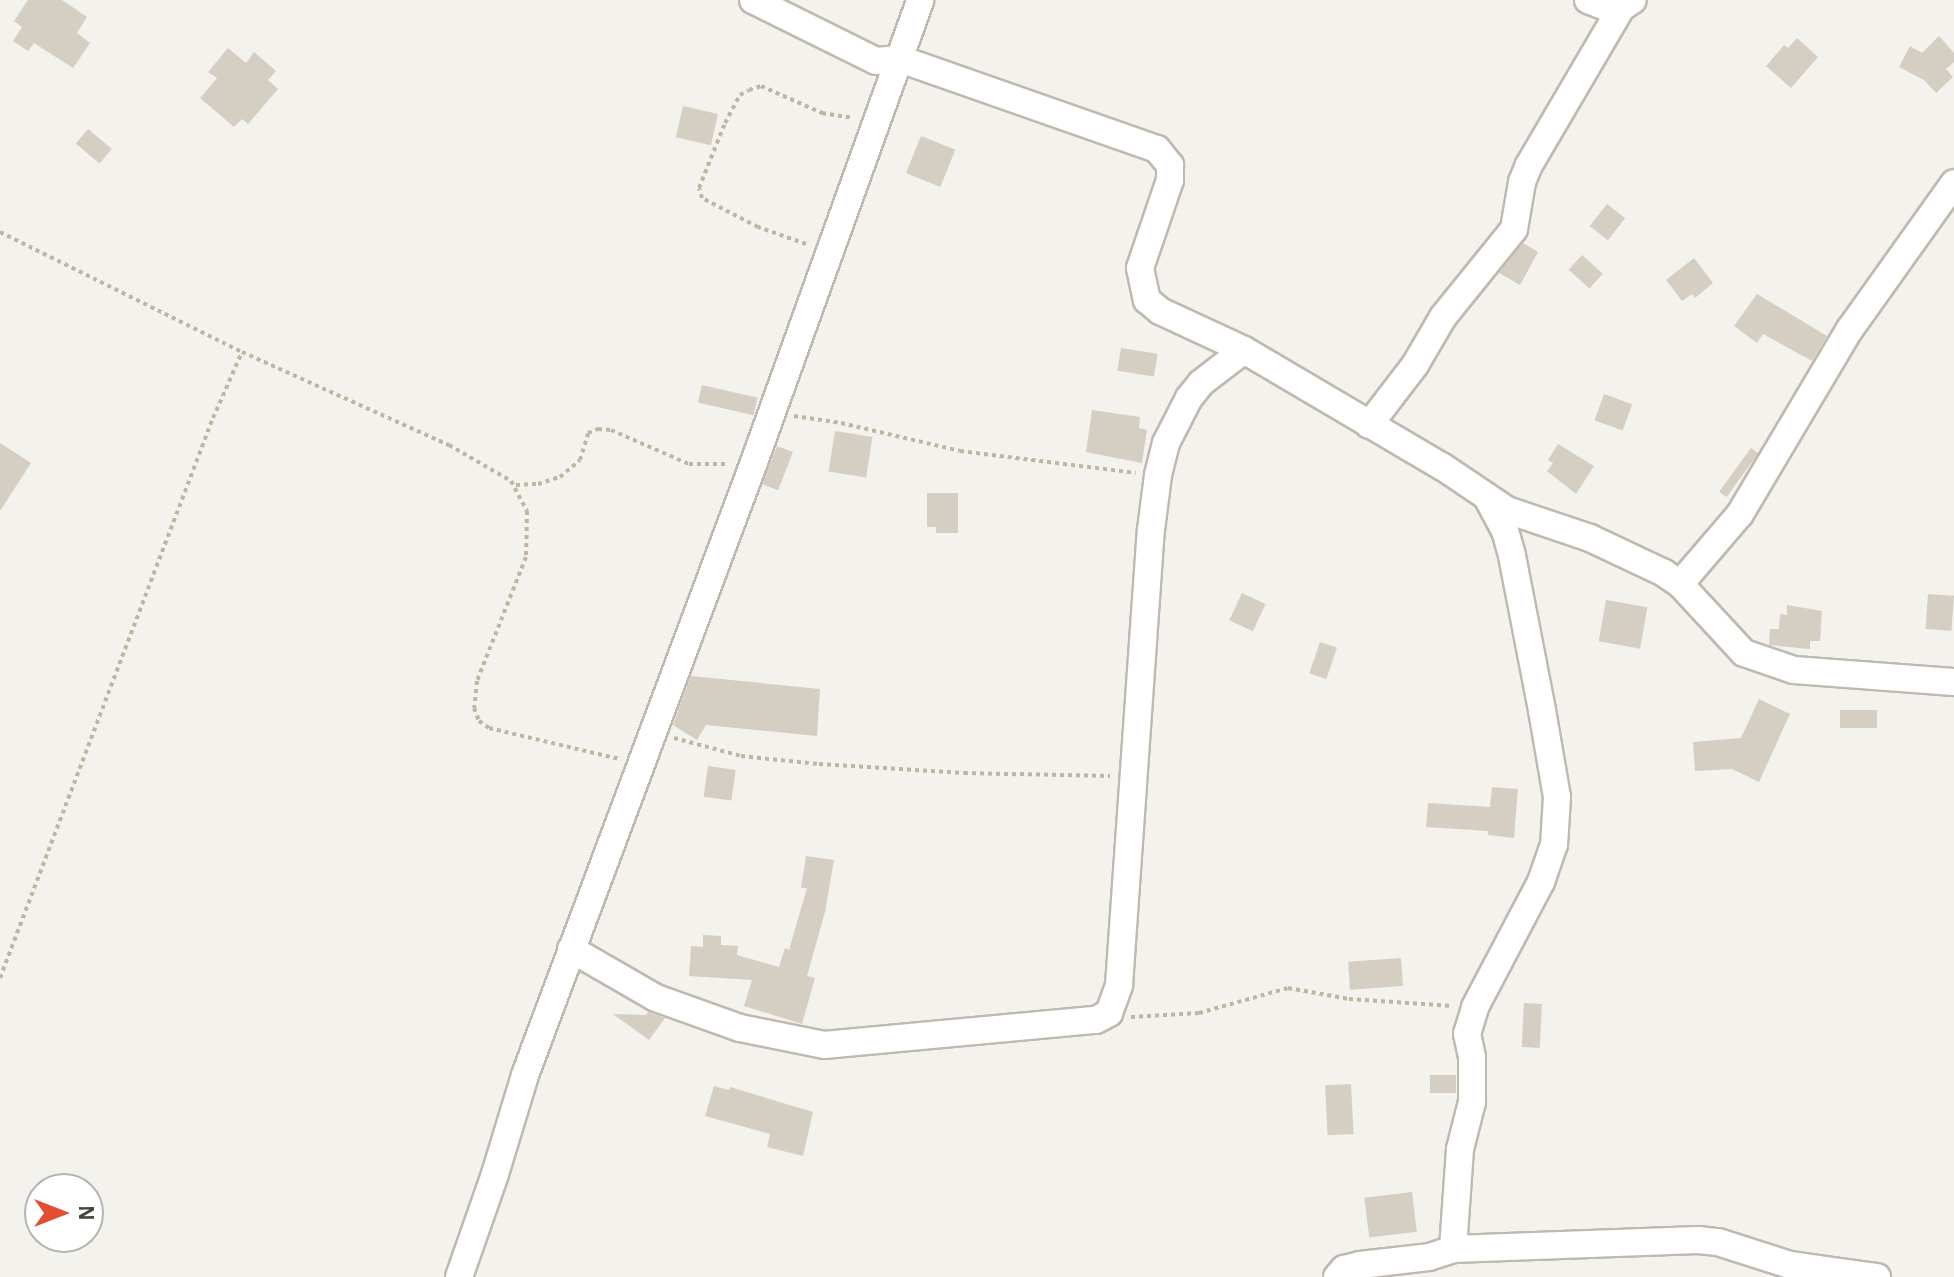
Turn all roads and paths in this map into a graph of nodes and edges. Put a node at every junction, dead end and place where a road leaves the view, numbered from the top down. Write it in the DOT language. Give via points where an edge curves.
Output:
graph roads {
  1 [pos="753,0"];
  2 [pos="920,0"];
  3 [pos="1588,0"];
  4 [pos="1627,4"];
  5 [pos="900,59"];
  6 [pos="877,123"];
  7 [pos="1954,183"];
  8 [pos="0,232"];
  9 [pos="828,252"];
  10 [pos="1244,350"];
  11 [pos="242,352"];
  12 [pos="772,413"];
  13 [pos="1369,425"];
  14 [pos="753,465"];
  15 [pos="1158,475"];
  16 [pos="515,485"];
  17 [pos="1487,496"];
  18 [pos="1680,584"];
  19 [pos="1954,682"];
  20 [pos="653,732"];
  21 [pos="641,764"];
  22 [pos="1135,776"];
  23 [pos="571,949"];
  24 [pos="0,978"];
  25 [pos="1475,1007"];
  26 [pos="1109,1013"];
  27 [pos="1453,1249"];
  28 [pos="459,1277"];
  29 [pos="1337,1277"];
  30 [pos="1877,1277"];
  1 -- 5 [label="street" via="862,56"];
  2 -- 5 [label="street"];
  3 -- 4 [label="street"];
  4 -- 13 [label="street" via="1529,165 1514,229 1443,317 1415,365"];
  5 -- 6 [label="street"];
  5 -- 10 [label="street" via="1165,154 1170,180 1140,268 1147,300"];
  6 -- 9 [label="street"];
  6 -- 9 [label="path" via="822,113 761,86 749,90 740,95 725,123 699,188 702,198 758,227"];
  7 -- 18 [label="street" via="1842,342 1740,514"];
  8 -- 11 [label="path"];
  9 -- 12 [label="street"];
  10 -- 13 [label="street"];
  10 -- 15 [label="street" via="1189,398 1166,443"];
  11 -- 16 [label="path" via="449,445"];
  11 -- 24 [label="path"];
  12 -- 14 [label="street"];
  12 -- 15 [label="path" via="960,451"];
  13 -- 17 [label="street"];
  14 -- 16 [label="path" via="689,464 598,429 588,433 580,460 560,477"];
  14 -- 20 [label="street"];
  15 -- 22 [label="street"];
  16 -- 21 [label="path" via="527,511 526,557 477,681 474,708 479,721 489,728"];
  17 -- 18 [label="street" via="1518,515 1633,555"];
  17 -- 25 [label="street" via="1512,555 1558,823 1541,882"];
  18 -- 19 [label="street" via="1744,653 1761,661 1794,670"];
  20 -- 21 [label="street"];
  20 -- 22 [label="path" via="741,756 819,764"];
  21 -- 23 [label="street"];
  22 -- 26 [label="street" via="1119,985"];
  23 -- 26 [label="street" via="656,998 740,1028 824,1045 1096,1020"];
  23 -- 28 [label="street"];
  25 -- 26 [label="path" via="1349,999 1288,988 1189,1014"];
  25 -- 27 [label="street" via="1467,1034 1472,1102 1460,1149"];
  27 -- 29 [label="street" via="1360,1265"];
  27 -- 30 [label="street" via="1698,1240 1790,1265"];
}
